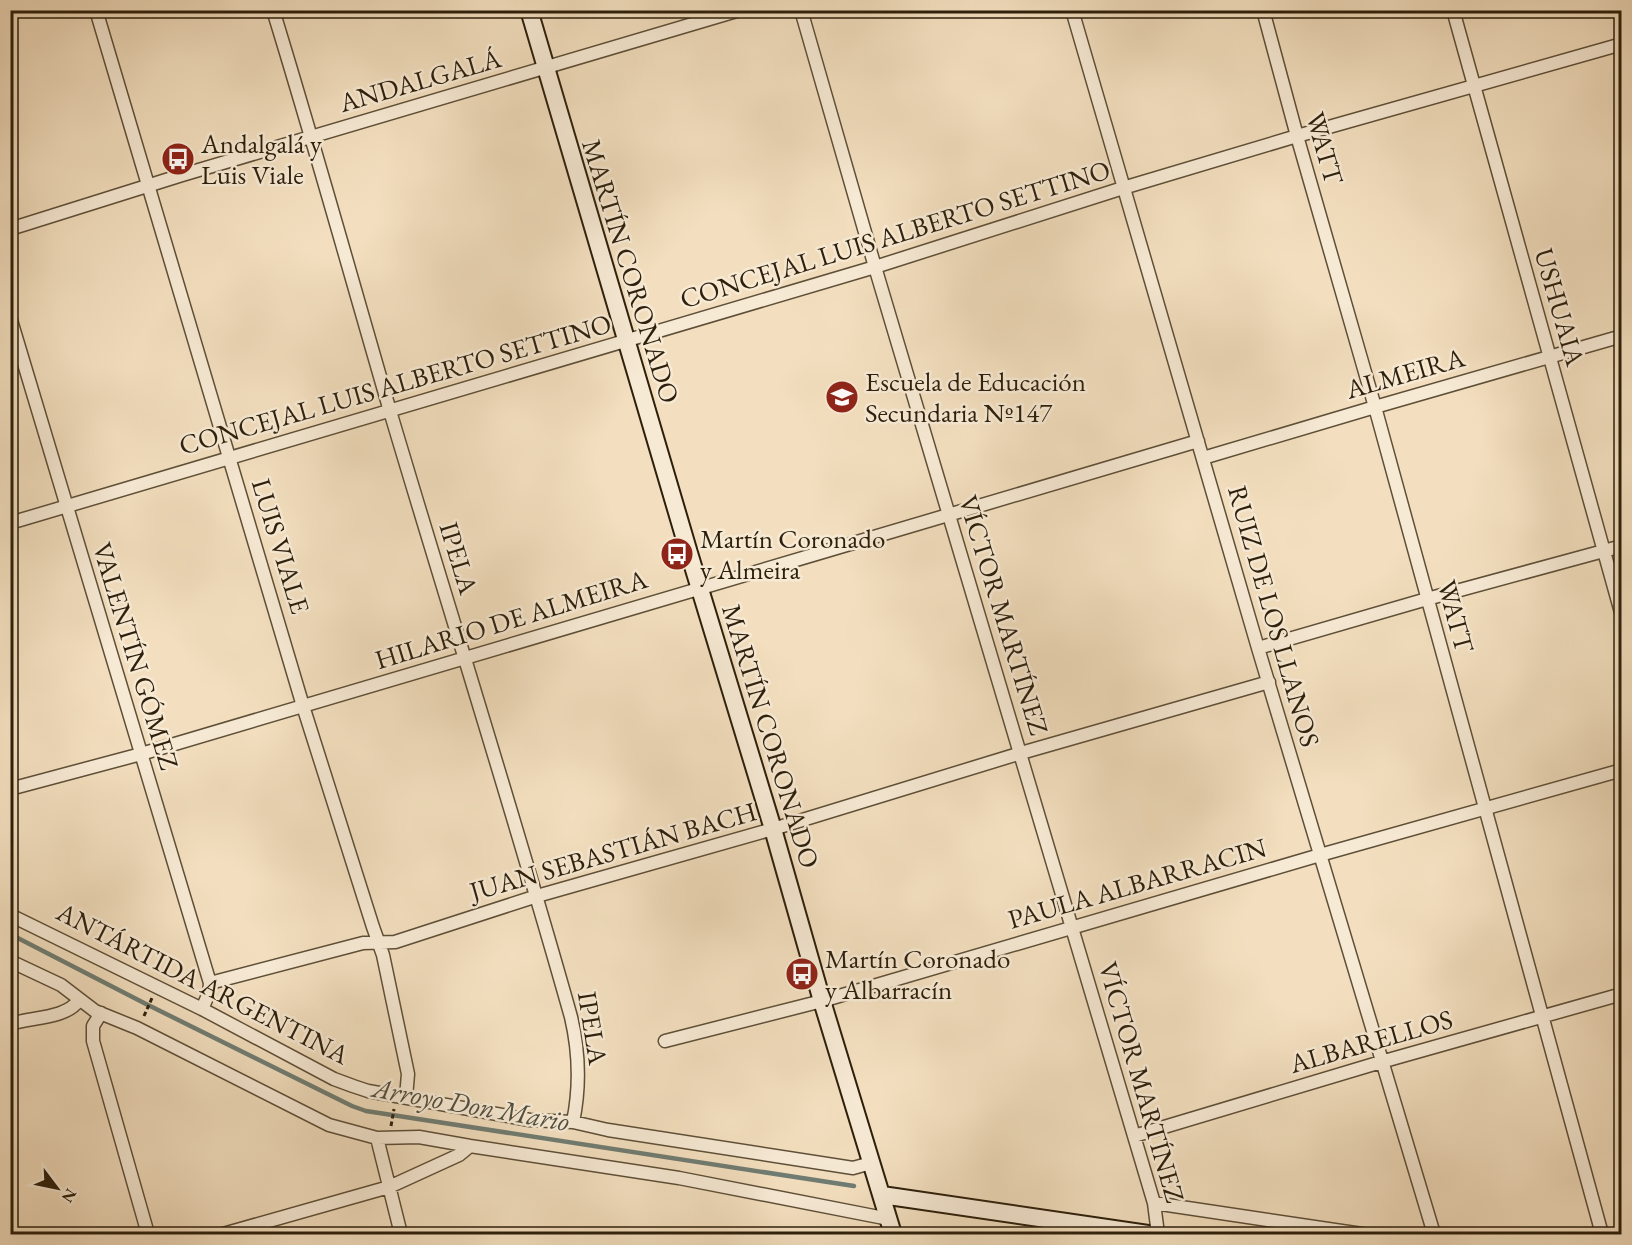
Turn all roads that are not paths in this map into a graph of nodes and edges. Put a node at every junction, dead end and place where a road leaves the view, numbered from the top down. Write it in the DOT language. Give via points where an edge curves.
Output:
graph roads {
  1 [pos="96,10"];
  2 [pos="273,10"];
  3 [pos="529,10"];
  4 [pos="740,10"];
  5 [pos="801,10"];
  6 [pos="1072,10"];
  7 [pos="1263,10"];
  8 [pos="1453,10"];
  9 [pos="1622,44"];
  10 [pos="545,68"];
  11 [pos="1474,86"];
  12 [pos="312,136"];
  13 [pos="1297,136"];
  14 [pos="149,186"];
  15 [pos="1123,188"];
  16 [pos="10,229"];
  17 [pos="875,267"];
  18 [pos="10,317"];
  19 [pos="1622,336"];
  20 [pos="626,342"];
  21 [pos="1549,357"];
  22 [pos="1375,406"];
  23 [pos="390,410"];
  24 [pos="1198,441"];
  25 [pos="229,458"];
  26 [pos="1203,458"];
  27 [pos="66,507"];
  28 [pos="949,515"];
  29 [pos="10,523"];
  30 [pos="1622,546"];
  31 [pos="1604,551"];
  32 [pos="699,588"];
  33 [pos="1427,599"];
  34 [pos="1622,616"];
  35 [pos="1258,648"];
  36 [pos="465,658"];
  37 [pos="1269,682"];
  38 [pos="303,706"];
  39 [pos="1021,753"];
  40 [pos="141,754"];
  41 [pos="1622,770"];
  42 [pos="10,789"];
  43 [pos="1485,809"];
  44 [pos="773,829"];
  45 [pos="1320,855"];
  46 [pos="537,896"];
  47 [pos="10,915"];
  48 [pos="1072,926"];
  49 [pos="379,944"];
  50 [pos="10,960"];
  51 [pos="210,983"];
  52 [pos="1622,994"];
  53 [pos="80,1000"];
  54 [pos="822,1001"];
  55 [pos="202,1009"];
  56 [pos="101,1013"];
  57 [pos="1542,1017"];
  58 [pos="10,1024"];
  59 [pos="665,1041"];
  60 [pos="1381,1062"];
  61 [pos="400,1100"];
  62 [pos="573,1122"];
  63 [pos="1134,1136"];
  64 [pos="377,1138"];
  65 [pos="470,1146"];
  66 [pos="871,1163"];
  67 [pos="389,1188"];
  68 [pos="882,1195"];
  69 [pos="1154,1203"];
  70 [pos="1273,1221"];
  71 [pos="891,1227"];
  72 [pos="148,1234"];
  73 [pos="223,1234"];
  74 [pos="401,1234"];
  75 [pos="1149,1234"];
  76 [pos="1158,1234"];
  77 [pos="1272,1234"];
  78 [pos="1362,1234"];
  79 [pos="1434,1234"];
  80 [pos="1602,1234"];
  1 -- 14 [label="street, LUIS VIALE"];
  2 -- 12 [label="street, IPELA"];
  3 -- 10 [label="street, MARTÍN CORONADO"];
  4 -- 10 [label="street, ANDALGALÁ"];
  5 -- 17 [label="street, VÍCTOR MARTÍNEZ"];
  6 -- 15 [label="street, RUIZ DE LOS LLANOS"];
  7 -- 13 [label="street, WATT"];
  8 -- 11 [label="street, USHUAIA"];
  9 -- 11 [label="street, CONCEJAL LUIS ALBERTO SETTINO"];
  10 -- 12 [label="street, ANDALGALÁ"];
  10 -- 20 [label="street, MARTÍN CORONADO"];
  11 -- 13 [label="street, CONCEJAL LUIS ALBERTO SETTINO"];
  11 -- 21 [label="street, USHUAIA"];
  12 -- 14 [label="street, ANDALGALÁ"];
  12 -- 23 [label="street, IPELA"];
  13 -- 15 [label="street, CONCEJAL LUIS ALBERTO SETTINO"];
  13 -- 22 [label="street, WATT"];
  14 -- 16 [label="street, ANDALGALÁ"];
  14 -- 25 [label="street, LUIS VIALE"];
  15 -- 17 [label="street, CONCEJAL LUIS ALBERTO SETTINO"];
  15 -- 24 [label="street, RUIZ DE LOS LLANOS"];
  17 -- 20 [label="street, CONCEJAL LUIS ALBERTO SETTINO"];
  17 -- 28 [label="street, VÍCTOR MARTÍNEZ"];
  18 -- 27 [label="street, VALENTÍN GÓMEZ"];
  19 -- 21 [label="street, ALMEIRA"];
  20 -- 23 [label="street, CONCEJAL LUIS ALBERTO SETTINO"];
  20 -- 32 [label="street, MARTÍN CORONADO"];
  21 -- 22 [label="street, ALMEIRA"];
  21 -- 31 [label="street, USHUAIA"];
  22 -- 26 [label="street, ALMEIRA"];
  22 -- 33 [label="street, WATT"];
  23 -- 25 [label="street, CONCEJAL LUIS ALBERTO SETTINO"];
  23 -- 36 [label="street, IPELA"];
  24 -- 26 [label="street, RUIZ DE LOS LLANOS"];
  24 -- 28 [label="street, HILARIO DE ALMEIRA"];
  25 -- 27 [label="street, CONCEJAL LUIS ALBERTO SETTINO"];
  25 -- 38 [label="street, LUIS VIALE"];
  26 -- 35 [label="street, RUIZ DE LOS LLANOS"];
  27 -- 29 [label="street, CONCEJAL LUIS ALBERTO SETTINO"];
  27 -- 40 [label="street, VALENTÍN GÓMEZ"];
  28 -- 32 [label="street, HILARIO DE ALMEIRA"];
  28 -- 39 [label="street, VÍCTOR MARTÍNEZ"];
  30 -- 31 [label="street"];
  31 -- 33 [label="street"];
  31 -- 34 [label="street, USHUAIA"];
  32 -- 36 [label="street, HILARIO DE ALMEIRA"];
  32 -- 44 [label="street, MARTÍN CORONADO"];
  33 -- 35 [label="street"];
  33 -- 43 [label="street, WATT"];
  35 -- 37 [label="street, RUIZ DE LOS LLANOS"];
  36 -- 38 [label="street, HILARIO DE ALMEIRA"];
  36 -- 46 [label="street, IPELA"];
  37 -- 39 [label="street, JUAN SEBASTIÁN BACH"];
  37 -- 45 [label="street, RUIZ DE LOS LLANOS"];
  38 -- 40 [label="street, HILARIO DE ALMEIRA"];
  38 -- 49 [label="street, LUIS VIALE"];
  39 -- 44 [label="street, JUAN SEBASTIÁN BACH"];
  39 -- 48 [label="street, VÍCTOR MARTÍNEZ"];
  40 -- 42 [label="street, HILARIO DE ALMEIRA"];
  40 -- 51 [label="street, VALENTÍN GÓMEZ"];
  41 -- 43 [label="street, PAULA ALBARRACIN"];
  43 -- 45 [label="street, PAULA ALBARRACIN"];
  43 -- 57 [label="street, WATT"];
  44 -- 46 [label="street, JUAN SEBASTIÁN BACH"];
  44 -- 54 [label="street, MARTÍN CORONADO"];
  45 -- 48 [label="street, PAULA ALBARRACIN"];
  45 -- 60 [label="street, RUIZ DE LOS LLANOS"];
  46 -- 49 [label="street, JUAN SEBASTIÁN BACH"];
  46 -- 62 [label="street, IPELA" via="575,1032 578,1090"];
  47 -- 55 [label="street, ANTÁRTIDA ARGENTINA"];
  48 -- 54 [label="street, PAULA ALBARRACIN"];
  48 -- 63 [label="street, VÍCTOR MARTÍNEZ"];
  49 -- 51 [label="street, JUAN SEBASTIÁN BACH" via="363,943"];
  49 -- 61 [label="street, LUIS VIALE" via="408,1074"];
  50 -- 53 [label="street"];
  51 -- 55 [label="street"];
  52 -- 57 [label="street, ALBARELLOS"];
  53 -- 56 [label="street"];
  53 -- 58 [label="street" via="70,1010"];
  54 -- 59 [label="street, PAULA ALBARRACIN"];
  54 -- 66 [label="street, MARTÍN CORONADO"];
  55 -- 61 [label="street, ANTÁRTIDA ARGENTINA" via="334,1078"];
  56 -- 64 [label="street" via="329,1125"];
  56 -- 72 [label="street" via="93,1026 93,1041"];
  57 -- 60 [label="street, ALBARELLOS"];
  57 -- 80 [label="street, WATT"];
  60 -- 63 [label="street, ALBARELLOS"];
  60 -- 79 [label="street, RUIZ DE LOS LLANOS"];
  61 -- 62 [label="street, ANTÁRTIDA ARGENTINA" via="530,1120"];
  62 -- 66 [label="street, ANTÁRTIDA ARGENTINA" via="853,1168"];
  63 -- 69 [label="street, VÍCTOR MARTÍNEZ"];
  64 -- 65 [label="street" via="419,1137"];
  64 -- 67 [label="street"];
  65 -- 67 [label="street"];
  65 -- 71 [label="street" via="679,1178"];
  66 -- 68 [label="street, MARTÍN CORONADO"];
  67 -- 73 [label="street"];
  67 -- 74 [label="street"];
  68 -- 71 [label="street, MARTÍN CORONADO"];
  68 -- 75 [label="street"];
  69 -- 70 [label="street"];
  69 -- 76 [label="street, VÍCTOR MARTÍNEZ"];
  70 -- 77 [label="street"];
  70 -- 78 [label="street"];
}
